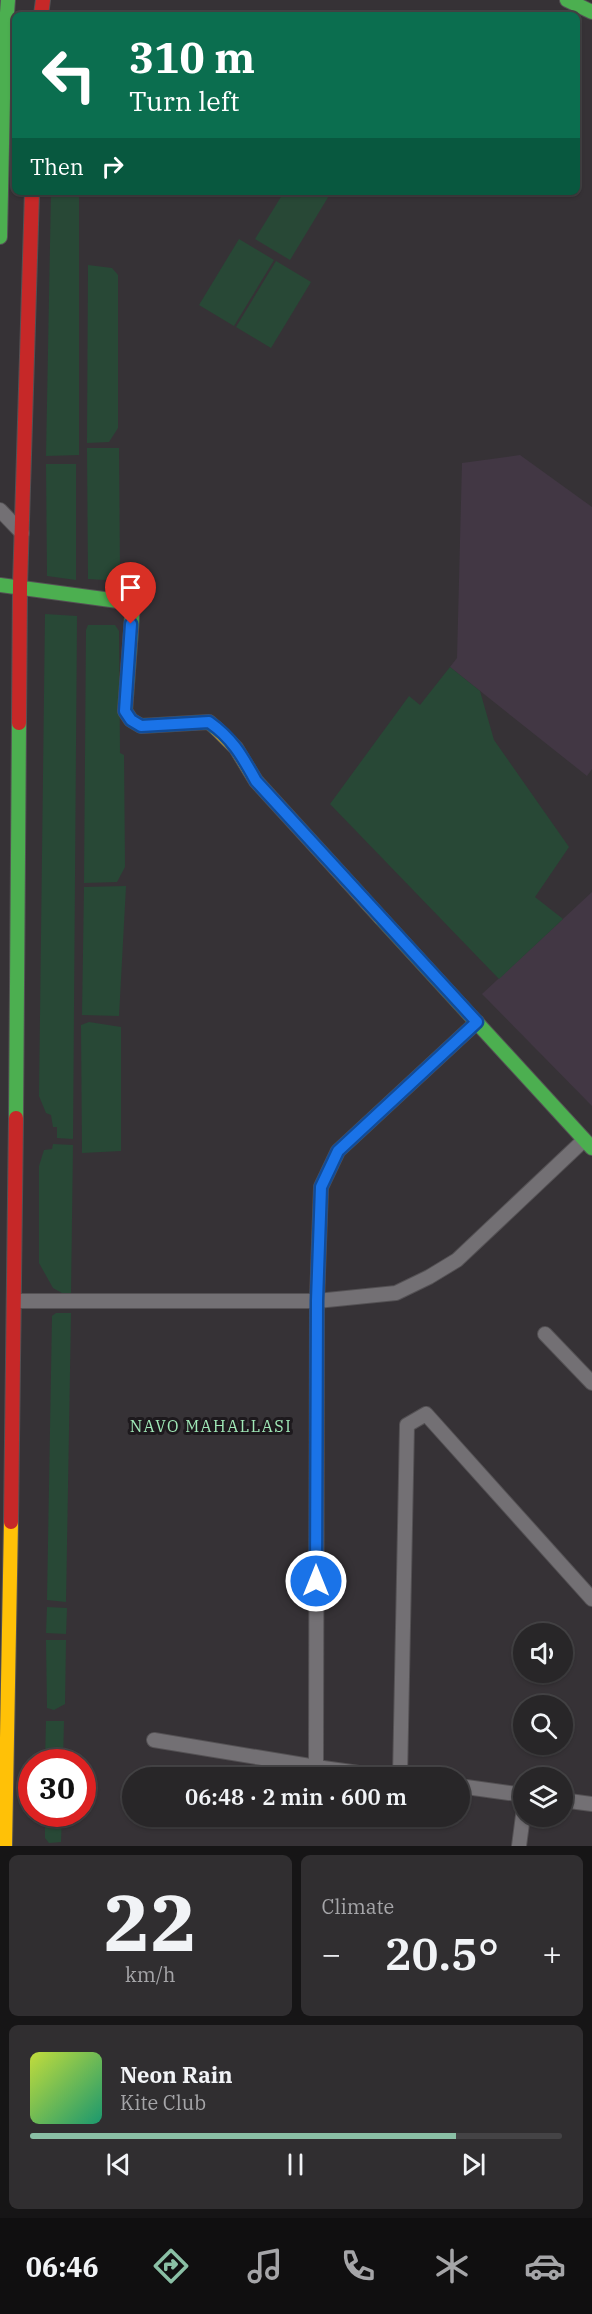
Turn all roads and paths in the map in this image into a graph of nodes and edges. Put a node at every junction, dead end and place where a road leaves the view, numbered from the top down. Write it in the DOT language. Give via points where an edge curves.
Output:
graph roads {
  1 [pos="8,0"];
  2 [pos="567,0"];
  3 [pos="592,12"];
  4 [pos="32,195"];
  5 [pos="0,237"];
  6 [pos="0,510"];
  7 [pos="22,533"];
  8 [pos="0,585"];
  9 [pos="20,586"];
  10 [pos="477,1022"];
  11 [pos="588,1144"];
  12 [pos="15,1301"];
  13 [pos="317,1301"];
  14 [pos="545,1334"];
  15 [pos="592,1383"];
  16 [pos="6,1543"];
  17 [pos="592,1599"];
  18 [pos="154,1740"];
  19 [pos="316,1767"];
  20 [pos="400,1767"];
  21 [pos="470,1788"];
  22 [pos="513,1793"];
  23 [pos="573,1801"];
  24 [pos="592,1804"];
  25 [pos="522,1827"];
  26 [pos="5,1846"];
  27 [pos="519,1846"];
  1 -- 5 [label="main road"];
  2 -- 3 [label="main road"];
  4 -- 7 [label="main road"];
  6 -- 7 [label="street"];
  7 -- 9 [label="main road"];
  8 -- 9 [label="main road"];
  9 -- 10 [label="main road" via="133,603 125,711 131,720 141,726 209,722 224,733 256,781"];
  9 -- 12 [label="main road"];
  10 -- 11 [label="main road"];
  10 -- 13 [label="street" via="338,1151 321,1187"];
  11 -- 13 [label="street" via="457,1260 429,1277 396,1293"];
  12 -- 13 [label="street"];
  12 -- 16 [label="main road"];
  13 -- 19 [label="street"];
  14 -- 15 [label="street"];
  16 -- 26 [label="main road"];
  17 -- 20 [label="street" via="426,1414 407,1425"];
  18 -- 19 [label="street"];
  21 -- 22 [label="street"];
  23 -- 24 [label="street"];
  25 -- 27 [label="street"];
}
